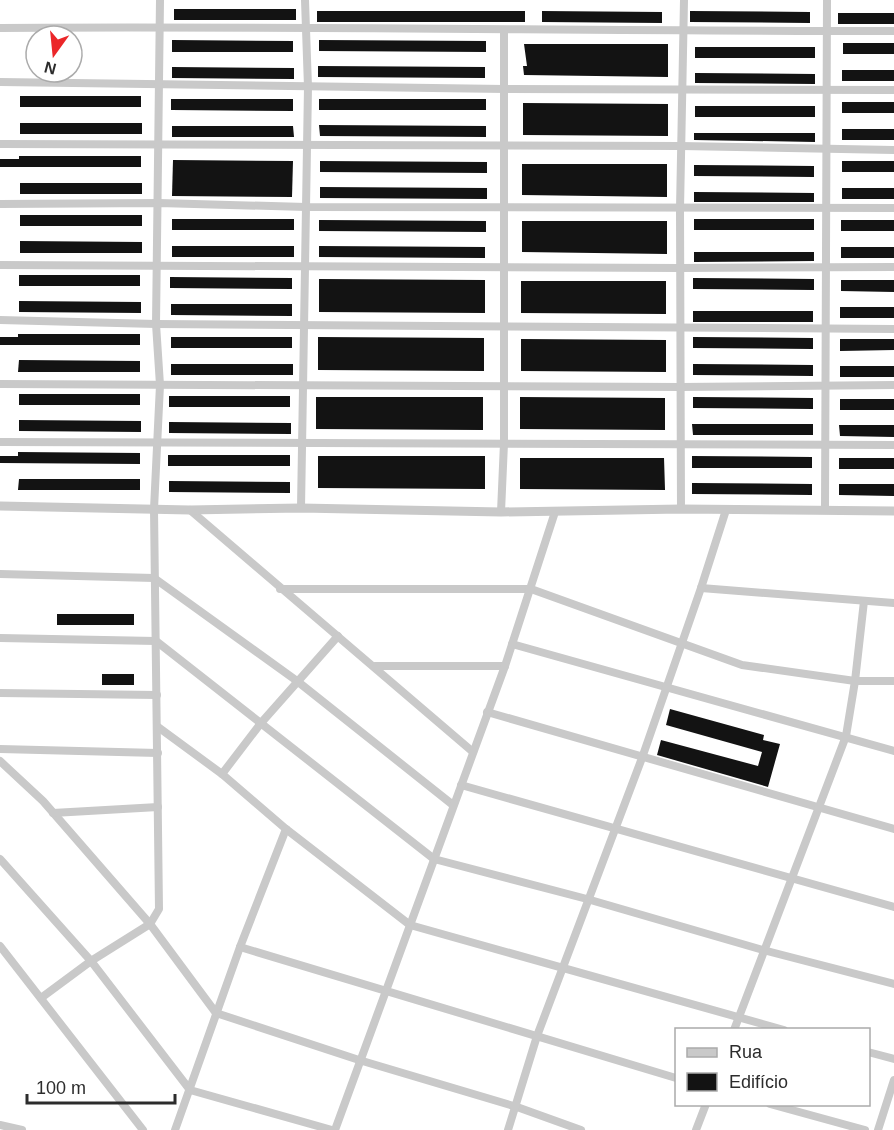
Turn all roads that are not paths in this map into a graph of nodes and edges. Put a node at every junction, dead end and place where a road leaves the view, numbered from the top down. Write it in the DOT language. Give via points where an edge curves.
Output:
graph roads {
  1 [pos="160,0"];
  2 [pos="305,0"];
  3 [pos="684,0"];
  4 [pos="827,0"];
  5 [pos="160,27"];
  6 [pos="305,27"];
  7 [pos="0,28"];
  8 [pos="685,30"];
  9 [pos="504,31"];
  10 [pos="826,31"];
  11 [pos="894,31"];
  12 [pos="0,82"];
  13 [pos="159,85"];
  14 [pos="308,87"];
  15 [pos="682,88"];
  16 [pos="504,89"];
  17 [pos="826,90"];
  18 [pos="894,90"];
  19 [pos="0,144"];
  20 [pos="307,144"];
  21 [pos="159,145"];
  22 [pos="502,146"];
  23 [pos="681,146"];
  24 [pos="826,150"];
  25 [pos="894,150"];
  26 [pos="159,203"];
  27 [pos="0,204"];
  28 [pos="306,207"];
  29 [pos="504,208"];
  30 [pos="894,208"];
  31 [pos="680,209"];
  32 [pos="826,209"];
  33 [pos="0,264"];
  34 [pos="158,265"];
  35 [pos="305,267"];
  36 [pos="826,267"];
  37 [pos="894,267"];
  38 [pos="504,268"];
  39 [pos="680,268"];
  40 [pos="0,320"];
  41 [pos="156,324"];
  42 [pos="304,324"];
  43 [pos="504,325"];
  44 [pos="681,326"];
  45 [pos="825,328"];
  46 [pos="894,329"];
  47 [pos="0,384"];
  48 [pos="160,385"];
  49 [pos="303,385"];
  50 [pos="825,385"];
  51 [pos="894,385"];
  52 [pos="504,386"];
  53 [pos="681,387"];
  54 [pos="0,442"];
  55 [pos="303,442"];
  56 [pos="156,443"];
  57 [pos="504,443"];
  58 [pos="681,443"];
  59 [pos="825,444"];
  60 [pos="894,444"];
  61 [pos="0,506"];
  62 [pos="301,508"];
  63 [pos="154,509"];
  64 [pos="681,509"];
  65 [pos="190,510"];
  66 [pos="726,510"];
  67 [pos="825,510"];
  68 [pos="894,511"];
  69 [pos="501,512"];
  70 [pos="555,512"];
  71 [pos="0,574"];
  72 [pos="154,578"];
  73 [pos="701,588"];
  74 [pos="280,589"];
  75 [pos="531,589"];
  76 [pos="864,601"];
  77 [pos="894,603"];
  78 [pos="338,636"];
  79 [pos="0,638"];
  80 [pos="156,641"];
  81 [pos="681,641"];
  82 [pos="512,644"];
  83 [pos="375,666"];
  84 [pos="505,666"];
  85 [pos="297,681"];
  86 [pos="855,681"];
  87 [pos="894,681"];
  88 [pos="664,688"];
  89 [pos="0,693"];
  90 [pos="157,695"];
  91 [pos="487,712"];
  92 [pos="261,723"];
  93 [pos="158,727"];
  94 [pos="846,736"];
  95 [pos="0,749"];
  96 [pos="894,751"];
  97 [pos="473,752"];
  98 [pos="158,753"];
  99 [pos="642,758"];
  100 [pos="0,761"];
  101 [pos="222,774"];
  102 [pos="461,785"];
  103 [pos="453,806"];
  104 [pos="158,807"];
  105 [pos="818,807"];
  106 [pos="53,813"];
  107 [pos="614,828"];
  108 [pos="286,829"];
  109 [pos="894,829"];
  110 [pos="0,859"];
  111 [pos="434,860"];
  112 [pos="790,878"];
  113 [pos="588,899"];
  114 [pos="894,907"];
  115 [pos="150,924"];
  116 [pos="410,925"];
  117 [pos="0,946"];
  118 [pos="240,947"];
  119 [pos="763,950"];
  120 [pos="91,961"];
  121 [pos="562,968"];
  122 [pos="894,984"];
  123 [pos="386,991"];
  124 [pos="41,998"];
  125 [pos="216,1013"];
  126 [pos="738,1017"];
  127 [pos="734,1028"];
  128 [pos="780,1028"];
  129 [pos="537,1036"];
  130 [pos="870,1053"];
  131 [pos="894,1059"];
  132 [pos="359,1060"];
  133 [pos="675,1078"];
  134 [pos="894,1080"];
  135 [pos="190,1090"];
  136 [pos="705,1106"];
  137 [pos="777,1106"];
  138 [pos="517,1107"];
  139 [pos="0,1125"];
  140 [pos="22,1130"];
  141 [pos="143,1130"];
  142 [pos="175,1130"];
  143 [pos="334,1130"];
  144 [pos="508,1130"];
  145 [pos="581,1130"];
  146 [pos="696,1130"];
  147 [pos="865,1130"];
  148 [pos="878,1130"];
  1 -- 5 [label="street"];
  2 -- 6 [label="street"];
  3 -- 8 [label="street"];
  4 -- 10 [label="street"];
  5 -- 6 [label="street"];
  5 -- 7 [label="street"];
  5 -- 13 [label="street"];
  6 -- 9 [label="street"];
  6 -- 14 [label="street"];
  8 -- 9 [label="street"];
  8 -- 10 [label="street"];
  8 -- 15 [label="street"];
  9 -- 16 [label="street"];
  10 -- 11 [label="street"];
  10 -- 17 [label="street"];
  12 -- 13 [label="street"];
  13 -- 14 [label="street"];
  13 -- 21 [label="street"];
  14 -- 16 [label="street"];
  14 -- 20 [label="street"];
  15 -- 16 [label="street"];
  15 -- 17 [label="street"];
  15 -- 23 [label="street"];
  16 -- 22 [label="street"];
  17 -- 18 [label="street"];
  17 -- 24 [label="street"];
  19 -- 21 [label="street"];
  20 -- 21 [label="street"];
  20 -- 22 [label="street"];
  20 -- 28 [label="street"];
  21 -- 26 [label="street"];
  22 -- 23 [label="street"];
  22 -- 29 [label="street"];
  23 -- 24 [label="street"];
  23 -- 31 [label="street"];
  24 -- 25 [label="street"];
  24 -- 32 [label="street"];
  26 -- 27 [label="street"];
  26 -- 28 [label="street"];
  26 -- 34 [label="street"];
  28 -- 29 [label="street"];
  28 -- 35 [label="street"];
  29 -- 31 [label="street"];
  29 -- 38 [label="street"];
  30 -- 32 [label="street"];
  31 -- 32 [label="street"];
  31 -- 39 [label="street"];
  32 -- 36 [label="street"];
  33 -- 34 [label="street"];
  34 -- 35 [label="street"];
  34 -- 41 [label="street"];
  35 -- 38 [label="street"];
  35 -- 42 [label="street"];
  36 -- 37 [label="street"];
  36 -- 39 [label="street"];
  36 -- 45 [label="street"];
  38 -- 39 [label="street"];
  38 -- 43 [label="street"];
  39 -- 44 [label="street"];
  40 -- 41 [label="street"];
  41 -- 42 [label="street"];
  41 -- 48 [label="street"];
  42 -- 43 [label="street"];
  42 -- 49 [label="street"];
  43 -- 44 [label="street"];
  43 -- 52 [label="street"];
  44 -- 45 [label="street"];
  44 -- 53 [label="street"];
  45 -- 46 [label="street"];
  45 -- 50 [label="street"];
  47 -- 48 [label="street"];
  48 -- 49 [label="street"];
  48 -- 56 [label="street"];
  49 -- 52 [label="street"];
  49 -- 55 [label="street"];
  50 -- 51 [label="street"];
  50 -- 53 [label="street"];
  50 -- 59 [label="street"];
  52 -- 53 [label="street"];
  52 -- 57 [label="street"];
  53 -- 58 [label="street"];
  54 -- 56 [label="street"];
  55 -- 56 [label="street"];
  55 -- 57 [label="street"];
  55 -- 62 [label="street"];
  56 -- 63 [label="street"];
  57 -- 58 [label="street"];
  57 -- 69 [label="street"];
  58 -- 59 [label="street"];
  58 -- 64 [label="street"];
  59 -- 60 [label="street"];
  59 -- 67 [label="street"];
  61 -- 63 [label="street"];
  62 -- 65 [label="street"];
  62 -- 69 [label="street"];
  63 -- 65 [label="street"];
  63 -- 72 [label="street"];
  64 -- 66 [label="street"];
  64 -- 70 [label="street"];
  65 -- 74 [label="street"];
  66 -- 67 [label="street"];
  66 -- 73 [label="street"];
  67 -- 68 [label="street"];
  69 -- 70 [label="street"];
  70 -- 75 [label="street"];
  71 -- 72 [label="street"];
  72 -- 80 [label="street"];
  72 -- 85 [label="street"];
  73 -- 76 [label="street"];
  73 -- 81 [label="street"];
  74 -- 75 [label="street"];
  74 -- 78 [label="street"];
  75 -- 81 [label="street"];
  75 -- 82 [label="street"];
  76 -- 77 [label="street"];
  76 -- 86 [label="street"];
  78 -- 83 [label="street"];
  78 -- 85 [label="street"];
  79 -- 80 [label="street"];
  80 -- 90 [label="street"];
  80 -- 92 [label="street"];
  81 -- 86 [label="street" via="742,665"];
  81 -- 88 [label="street"];
  82 -- 84 [label="street"];
  82 -- 88 [label="street"];
  83 -- 84 [label="street"];
  83 -- 97 [label="street"];
  84 -- 91 [label="street"];
  85 -- 92 [label="street"];
  85 -- 103 [label="street"];
  86 -- 87 [label="street"];
  86 -- 94 [label="street"];
  88 -- 94 [label="street"];
  88 -- 99 [label="street"];
  89 -- 90 [label="street"];
  90 -- 93 [label="street"];
  91 -- 97 [label="street"];
  91 -- 99 [label="street"];
  92 -- 101 [label="street"];
  92 -- 111 [label="street"];
  93 -- 98 [label="street"];
  93 -- 101 [label="street"];
  94 -- 96 [label="street"];
  94 -- 105 [label="street"];
  95 -- 98 [label="street"];
  97 -- 102 [label="street"];
  98 -- 104 [label="street"];
  99 -- 105 [label="street"];
  99 -- 107 [label="street"];
  100 -- 106 [label="street"];
  101 -- 108 [label="street"];
  102 -- 103 [label="street"];
  102 -- 107 [label="street"];
  103 -- 111 [label="street"];
  104 -- 106 [label="street"];
  104 -- 115 [label="street" via="159,909"];
  105 -- 109 [label="street"];
  105 -- 112 [label="street"];
  106 -- 115 [label="street"];
  107 -- 112 [label="street"];
  107 -- 113 [label="street"];
  108 -- 116 [label="street"];
  108 -- 118 [label="street"];
  110 -- 120 [label="street"];
  111 -- 113 [label="street"];
  111 -- 116 [label="street"];
  112 -- 114 [label="street"];
  112 -- 119 [label="street"];
  113 -- 119 [label="street"];
  113 -- 121 [label="street"];
  115 -- 120 [label="street"];
  115 -- 125 [label="street"];
  116 -- 121 [label="street"];
  116 -- 123 [label="street"];
  117 -- 124 [label="street"];
  118 -- 123 [label="street"];
  118 -- 125 [label="street"];
  119 -- 122 [label="street"];
  119 -- 126 [label="street"];
  120 -- 124 [label="street"];
  120 -- 135 [label="street"];
  121 -- 126 [label="street"];
  121 -- 129 [label="street"];
  123 -- 129 [label="street"];
  123 -- 132 [label="street"];
  124 -- 141 [label="street"];
  125 -- 132 [label="street"];
  125 -- 135 [label="street"];
  126 -- 127 [label="street"];
  126 -- 128 [label="street"];
  129 -- 133 [label="street"];
  129 -- 138 [label="street"];
  130 -- 131 [label="street"];
  132 -- 138 [label="street"];
  132 -- 143 [label="street"];
  134 -- 148 [label="street"];
  135 -- 142 [label="street"];
  135 -- 143 [label="street"];
  136 -- 146 [label="street"];
  137 -- 147 [label="street"];
  138 -- 144 [label="street"];
  138 -- 145 [label="street"];
  139 -- 140 [label="street"];
}
